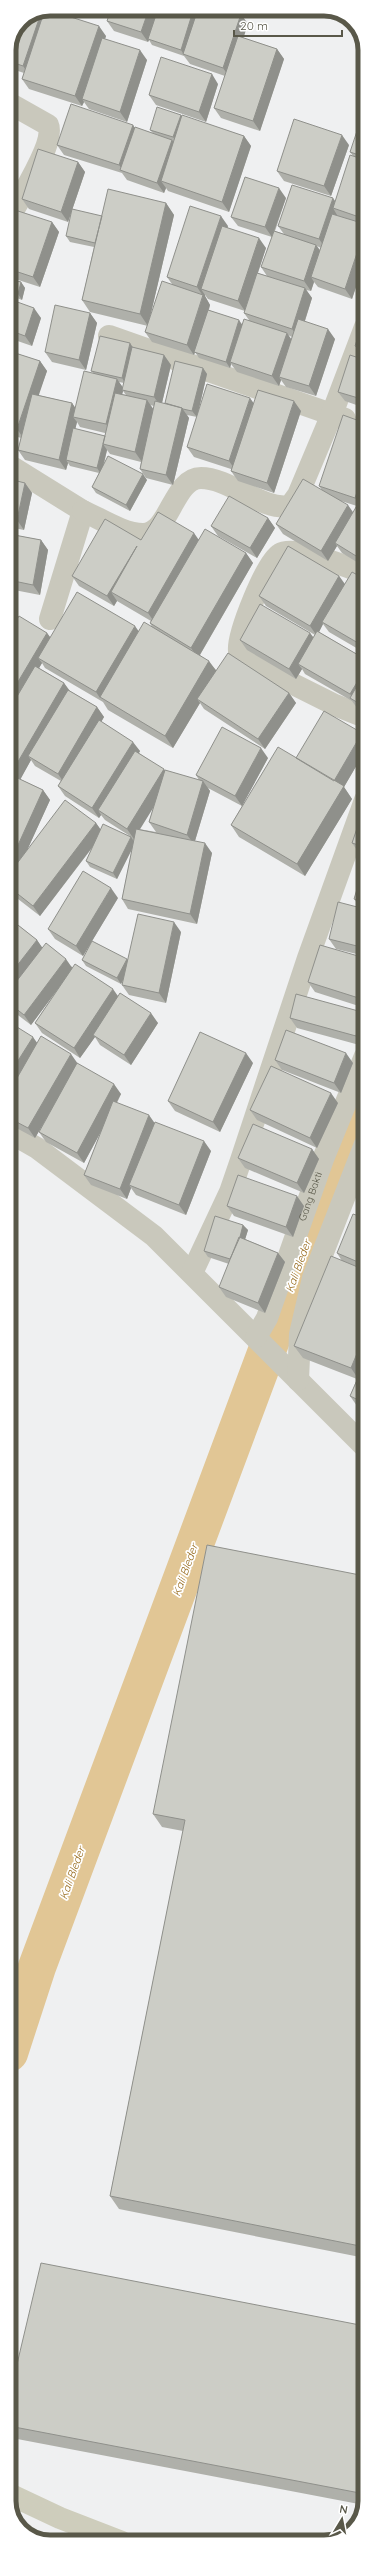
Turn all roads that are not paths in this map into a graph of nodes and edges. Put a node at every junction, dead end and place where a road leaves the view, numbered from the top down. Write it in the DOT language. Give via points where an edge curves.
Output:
graph roads {
  1 [pos="16,108"];
  2 [pos="16,205"];
  3 [pos="109,336"];
  4 [pos="358,345"];
  5 [pos="332,414"];
  6 [pos="358,423"];
  7 [pos="16,468"];
  8 [pos="83,511"];
  9 [pos="358,571"];
  10 [pos="50,619"];
  11 [pos="358,714"];
  12 [pos="358,819"];
  13 [pos="358,1074"];
  14 [pos="16,1136"];
  15 [pos="358,1162"];
  16 [pos="192,1273"];
  17 [pos="260,1341"];
  18 [pos="293,1374"];
  19 [pos="358,1440"];
  20 [pos="16,2497"];
  21 [pos="104,2535"];
  1 -- 2 [label="street" via="48,125 50,134 40,160"];
  3 -- 5 [label="street"];
  4 -- 5 [label="street"];
  5 -- 6 [label="street"];
  5 -- 8 [label="street" via="298,495 290,506 278,506 221,482 200,478 187,482 160,524 154,531 145,534 133,533"];
  7 -- 8 [label="street"];
  8 -- 10 [label="street"];
  9 -- 11 [label="street" via="310,554 292,551 280,554 269,566 242,631 239,650 240,655 249,662"];
  12 -- 16 [label="street" via="308,958 230,1192"];
  13 -- 17 [label="street, Gang Bakti" via="324,1159"];
  14 -- 16 [label="street" via="37,1148 154,1236"];
  15 -- 18 [label="street" via="313,1278"];
  16 -- 17 [label="street"];
  17 -- 18 [label="street"];
  18 -- 19 [label="street"];
  20 -- 21 [label="main road"];
}
